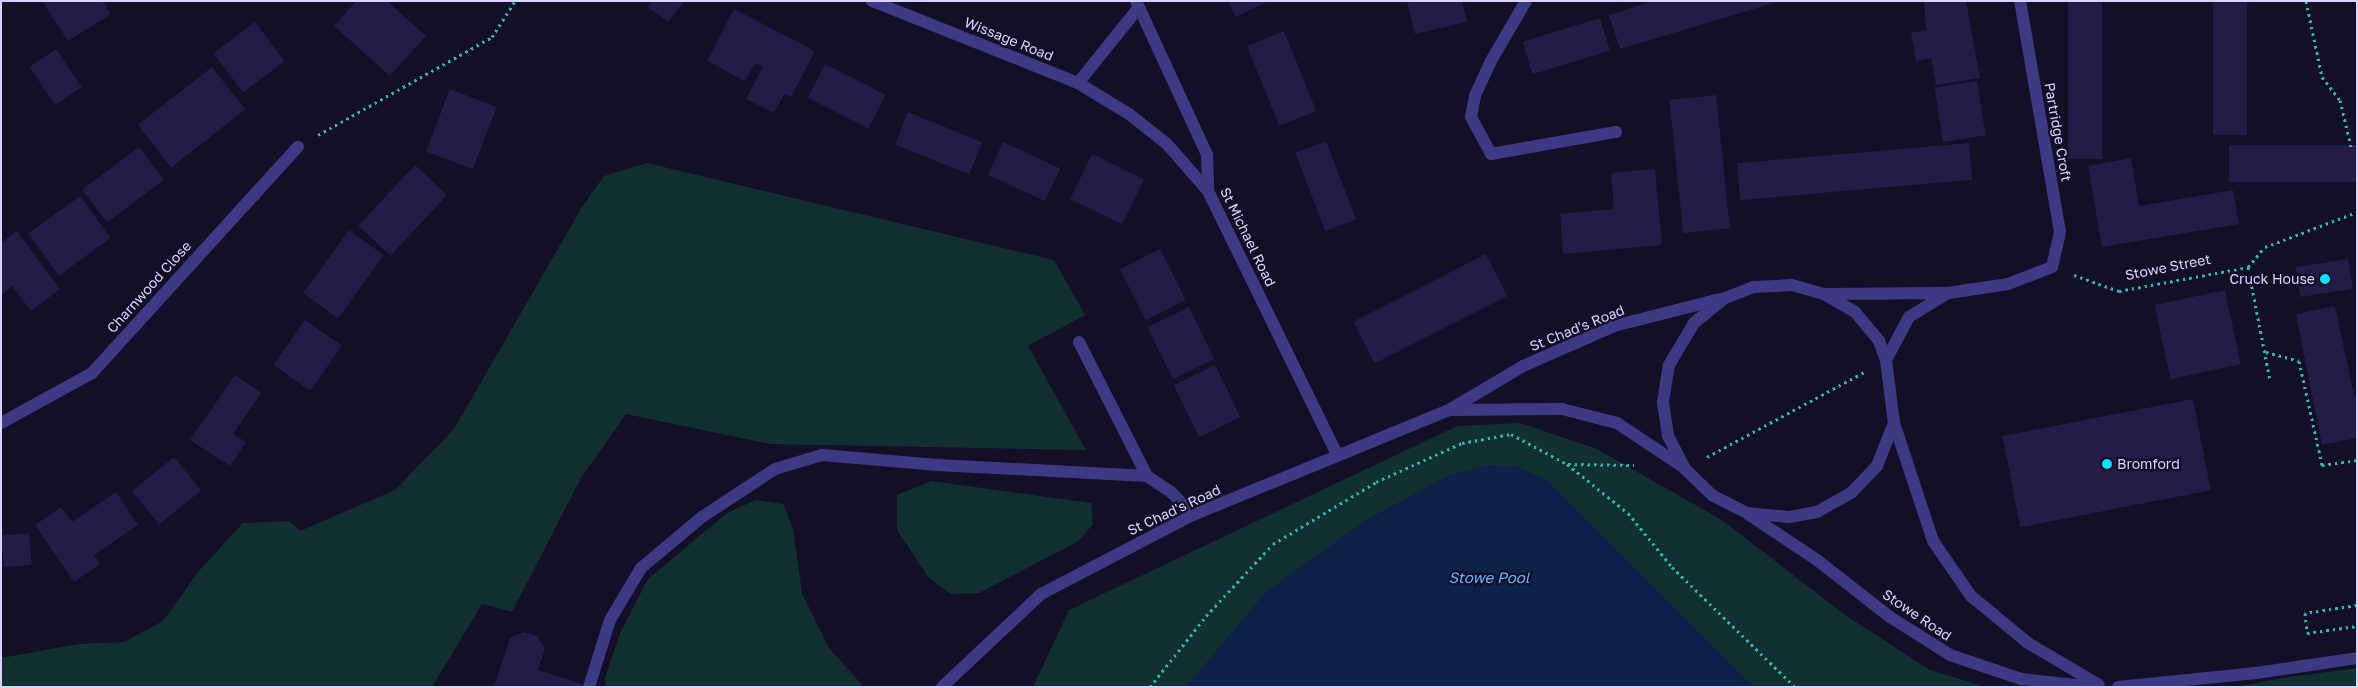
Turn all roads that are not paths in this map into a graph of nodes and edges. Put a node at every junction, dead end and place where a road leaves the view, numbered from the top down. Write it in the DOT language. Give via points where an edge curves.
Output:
graph roads {
  1 [pos="872,1"];
  2 [pos="1526,1"];
  3 [pos="2020,1"];
  4 [pos="1137,4"];
  5 [pos="1078,83"];
  6 [pos="1616,132"];
  7 [pos="298,147"];
  8 [pos="1208,191"];
  9 [pos="1948,293"];
  10 [pos="1824,294"];
  11 [pos="1725,298"];
  12 [pos="1079,342"];
  13 [pos="1886,360"];
  14 [pos="1450,410"];
  15 [pos="1,423"];
  16 [pos="1894,423"];
  17 [pos="1338,454"];
  18 [pos="1686,469"];
  19 [pos="1147,476"];
  20 [pos="1747,513"];
  21 [pos="1193,515"];
  22 [pos="2357,658"];
  23 [pos="589,687"];
  24 [pos="942,687"];
  25 [pos="2094,687"];
  26 [pos="2101,687"];
  27 [pos="2118,687"];
  1 -- 5 [label="street, Wissage Road"];
  2 -- 6 [label="street" via="1475,96 1471,117 1491,154"];
  3 -- 9 [label="street, Partridge Croft" via="2060,232 2052,267 2008,284"];
  4 -- 5 [label="street"];
  4 -- 8 [label="street, St Michael Road" via="1207,155"];
  5 -- 8 [label="street, Wissage Road" via="1129,114 1167,144"];
  7 -- 15 [label="street, Charnwood Close" via="92,373"];
  8 -- 17 [label="street, St Michael Road"];
  9 -- 10 [label="street"];
  9 -- 13 [label="street" via="1909,317"];
  10 -- 11 [label="street" via="1792,285 1754,288"];
  10 -- 13 [label="street" via="1855,312 1879,341"];
  11 -- 14 [label="street, St Chad's Road" via="1614,326 1523,366"];
  11 -- 18 [label="street" via="1694,323 1669,365 1663,402 1668,436"];
  12 -- 19 [label="street"];
  13 -- 16 [label="street"];
  14 -- 17 [label="street, St Chad's Road"];
  14 -- 18 [label="street, St Chad's Road" via="1562,409 1617,423"];
  16 -- 20 [label="street" via="1877,466 1851,494 1817,512 1798,515"];
  16 -- 26 [label="street" via="1933,540 1971,596 2028,643"];
  17 -- 21 [label="street, St Chad's Road"];
  18 -- 20 [label="street, Stowe Road" via="1713,496"];
  19 -- 21 [label="street" via="1171,492"];
  19 -- 23 [label="street" via="938,466 822,455 775,469 702,517 641,568 610,620"];
  20 -- 25 [label="street, Stowe Road" via="1817,560 1890,617 1950,655 2021,679"];
  21 -- 24 [label="street, St Chad's Road" via="1042,594"];
  22 -- 27 [label="street" via="2256,673"];
}
